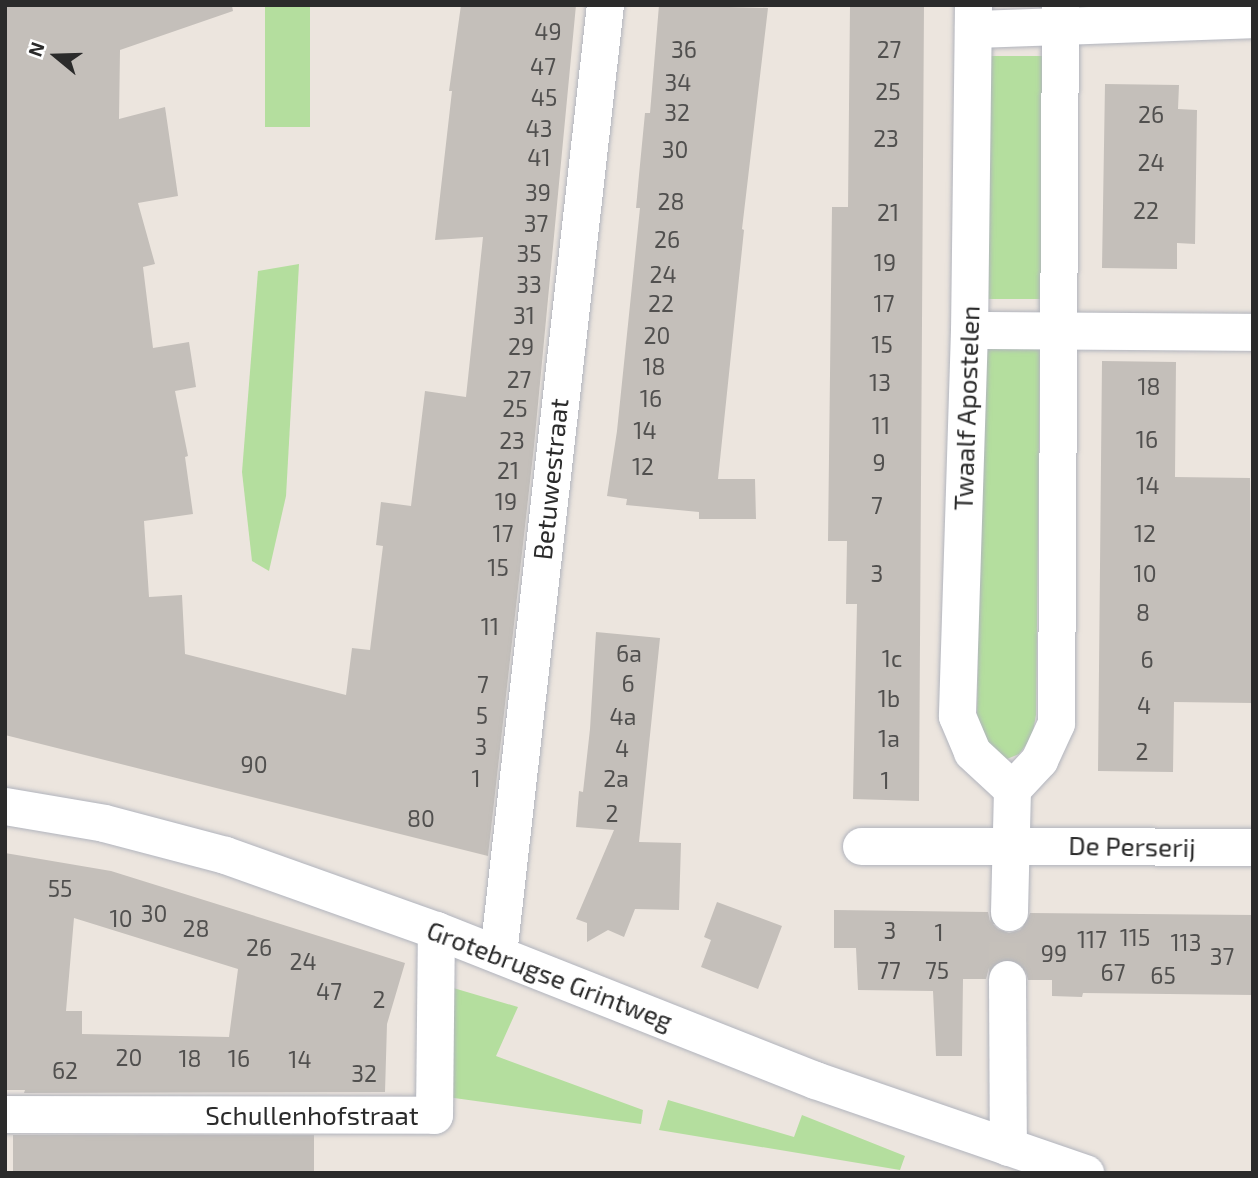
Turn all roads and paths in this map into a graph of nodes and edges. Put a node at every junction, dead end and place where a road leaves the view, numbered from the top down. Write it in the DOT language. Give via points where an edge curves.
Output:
graph roads {
  1 [pos="605,5"];
  2 [pos="1060,16"];
  3 [pos="973,17"];
  4 [pos="1253,19"];
  5 [pos="969,330"];
  6 [pos="1059,330"];
  7 [pos="1253,332"];
  8 [pos="1012,789"];
  9 [pos="5,806"];
  10 [pos="1011,845"];
  11 [pos="861,846"];
  12 [pos="1253,847"];
  13 [pos="1009,912"];
  14 [pos="436,930"];
  15 [pos="498,954"];
  16 [pos="1007,979"];
  17 [pos="5,1114"];
  18 [pos="1008,1147"];
  19 [pos="1086,1173"];
  1 -- 15 [label="street, Betuwestraat"];
  2 -- 3 [label="street"];
  2 -- 4 [label="street"];
  2 -- 6 [label="street"];
  3 -- 5 [label="street, Twaalf Apostelen"];
  5 -- 6 [label="street"];
  5 -- 8 [label="street, Twaalf Apostelen" via="957,716 972,752"];
  6 -- 7 [label="street"];
  6 -- 8 [label="street" via="1056,723 1039,760"];
  8 -- 10 [label="street"];
  9 -- 14 [label="street, Grotebrugse Grintweg" via="104,823 225,855"];
  10 -- 11 [label="street, De Perserij"];
  10 -- 12 [label="street, De Perserij"];
  10 -- 13 [label="street"];
  14 -- 15 [label="street, Grotebrugse Grintweg"];
  14 -- 17 [label="street, Schullenhofstraat" via="434,1115"];
  15 -- 18 [label="street, Grotebrugse Grintweg" via="815,1080"];
  16 -- 18 [label="street"];
  18 -- 19 [label="street, Grotebrugse Grintweg"];
}
